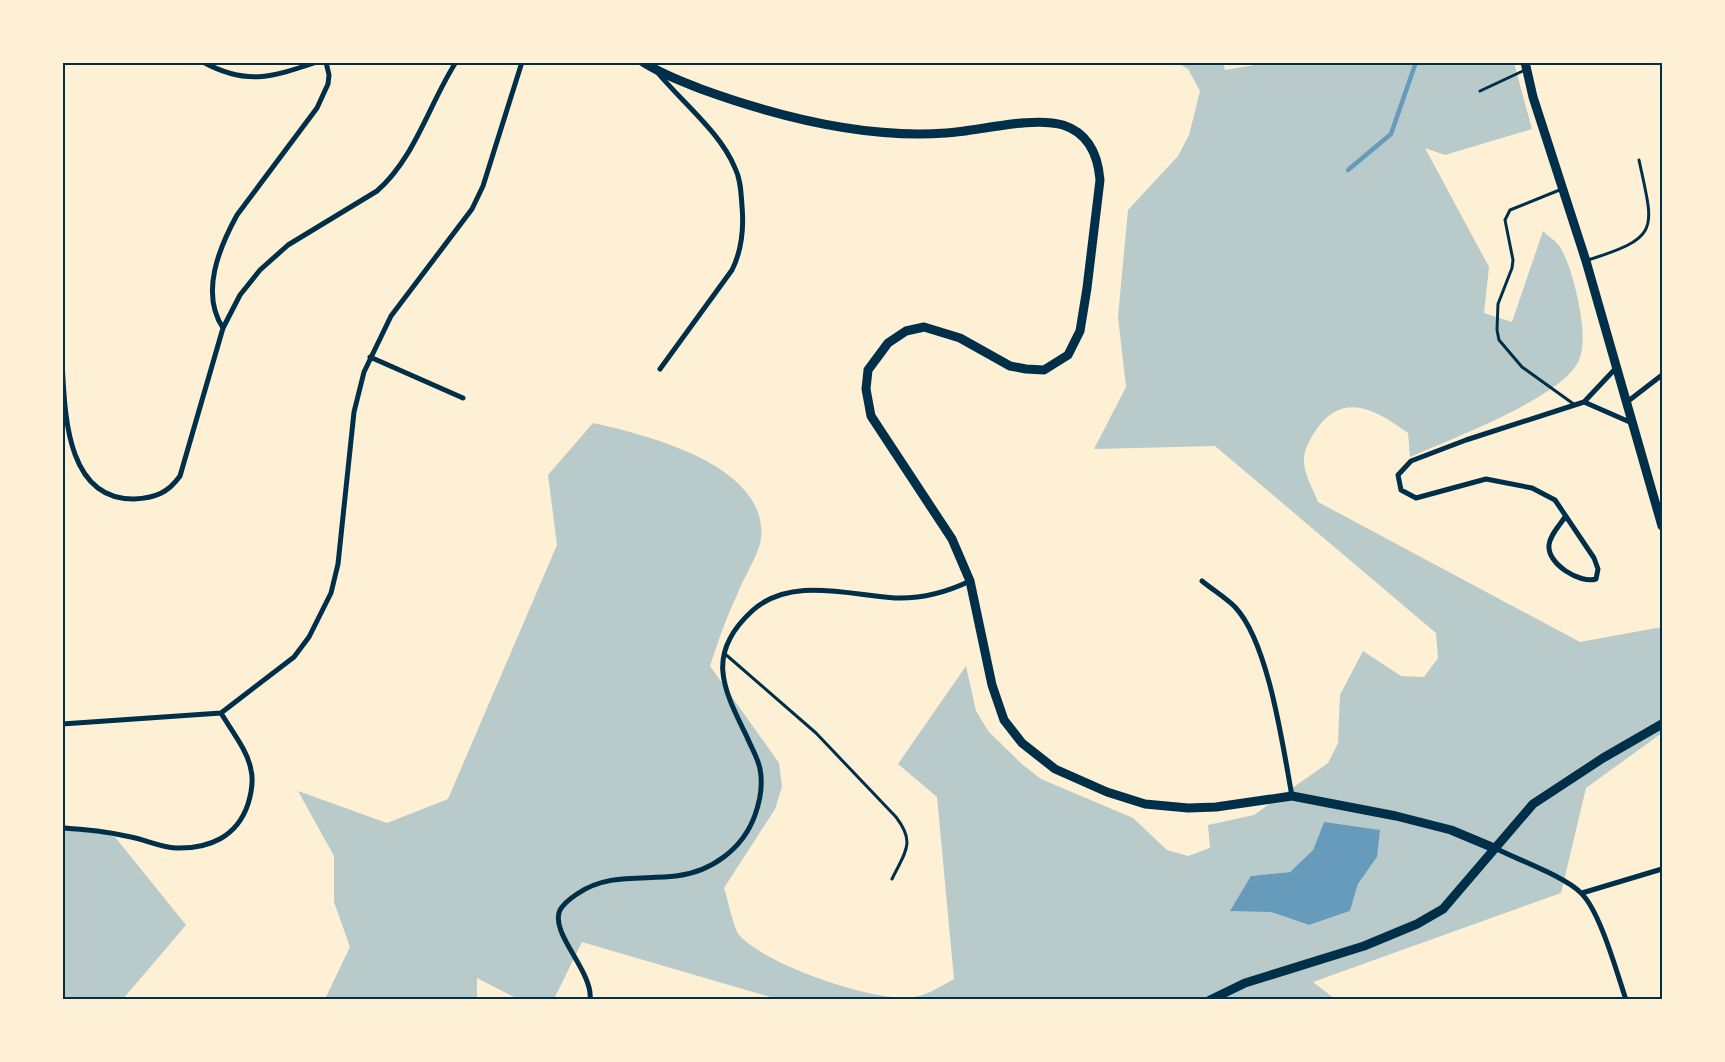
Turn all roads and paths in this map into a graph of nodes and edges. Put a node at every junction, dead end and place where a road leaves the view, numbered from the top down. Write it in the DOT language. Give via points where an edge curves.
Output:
graph roads {
  1 [pos="203,62"];
  2 [pos="317,62"];
  3 [pos="326,62"];
  4 [pos="456,62"];
  5 [pos="522,62"];
  6 [pos="643,62"];
  7 [pos="1526,66"];
  8 [pos="658,72"];
  9 [pos="1480,91"];
  10 [pos="1640,160"];
  11 [pos="1562,189"];
  12 [pos="1586,261"];
  13 [pos="223,328"];
  14 [pos="370,357"];
  15 [pos="62,362"];
  16 [pos="660,368"];
  17 [pos="1616,368"];
  18 [pos="1662,375"];
  19 [pos="463,398"];
  20 [pos="1584,402"];
  21 [pos="1627,402"];
  22 [pos="1576,405"];
  23 [pos="1633,423"];
  24 [pos="1565,518"];
  25 [pos="1662,526"];
  26 [pos="970,581"];
  27 [pos="1202,581"];
  28 [pos="723,653"];
  29 [pos="221,713"];
  30 [pos="62,724"];
  31 [pos="1662,724"];
  32 [pos="1292,796"];
  33 [pos="62,828"];
  34 [pos="1494,848"];
  35 [pos="1662,869"];
  36 [pos="892,879"];
  37 [pos="1582,893"];
  38 [pos="590,1000"];
  39 [pos="1210,1000"];
  40 [pos="1626,1000"];
  1 -- 2 [label="street" via="239,77 254,78 275,76"];
  3 -- 13 [label="street" via="328,84 317,108 237,215 228,232 216,264 212,290 215,316"];
  4 -- 13 [label="street" via="405,158 389,181 377,192 288,245 260,270 240,294"];
  5 -- 14 [label="street" via="483,186 472,209 391,316"];
  6 -- 8 [label="street"];
  7 -- 9 [label="lane"];
  7 -- 11 [label="street"];
  8 -- 16 [label="street" via="728,153 740,186 743,216 740,248 732,270"];
  8 -- 26 [label="street" via="731,100 855,130 890,134 947,133 1046,122 1074,129 1084,136 1093,150 1100,180 1088,288 1080,331 1068,355 1044,370 1010,366 960,338 924,327 906,330 888,344 868,370 866,390 871,416 952,539"];
  10 -- 12 [label="lane" via="1650,208 1646,232 1624,249"];
  11 -- 12 [label="street"];
  11 -- 22 [label="lane" via="1506,214 1513,260 1498,304 1497,330 1500,340 1522,367"];
  12 -- 17 [label="street"];
  13 -- 15 [label="street" via="180,476 171,489 156,496 120,499 102,493 92,484 70,441"];
  14 -- 19 [label="street"];
  14 -- 29 [label="street" via="354,412 338,564 331,592 319,620 294,657"];
  17 -- 20 [label="street"];
  17 -- 21 [label="street"];
  18 -- 21 [label="street"];
  20 -- 22 [label="street"];
  20 -- 23 [label="street"];
  21 -- 23 [label="street"];
  22 -- 24 [label="street" via="1411,461 1398,475 1401,490 1416,498 1486,479 1532,488 1555,500"];
  23 -- 25 [label="street"];
  24 -- 24 [label="street" via="1594,558 1598,569 1596,579 1570,573 1556,563 1550,552 1549,544 1554,532"];
  26 -- 28 [label="street" via="932,594 911,597 823,590 776,596 752,611"];
  26 -- 32 [label="street" via="992,685 1004,720 1022,743 1055,769 1107,792 1145,804 1216,807"];
  27 -- 32 [label="street" via="1236,608 1249,628 1276,710"];
  28 -- 36 [label="lane" via="816,733 896,817 907,832 908,842"];
  28 -- 38 [label="street" via="721,671 729,702 760,768 761,784 754,817 728,854 705,868 676,876 610,880 582,890 564,904 558,920 586,976"];
  29 -- 30 [label="street"];
  29 -- 33 [label="street" via="248,759 252,784 245,813 226,837 217,842 176,848 132,837"];
  31 -- 34 [label="street" via="1540,798"];
  32 -- 34 [label="street" via="1451,830"];
  34 -- 37 [label="street"];
  34 -- 39 [label="street" via="1443,909 1417,924 1364,946 1245,983"];
  35 -- 37 [label="street"];
  37 -- 40 [label="street" via="1598,920"];
}
